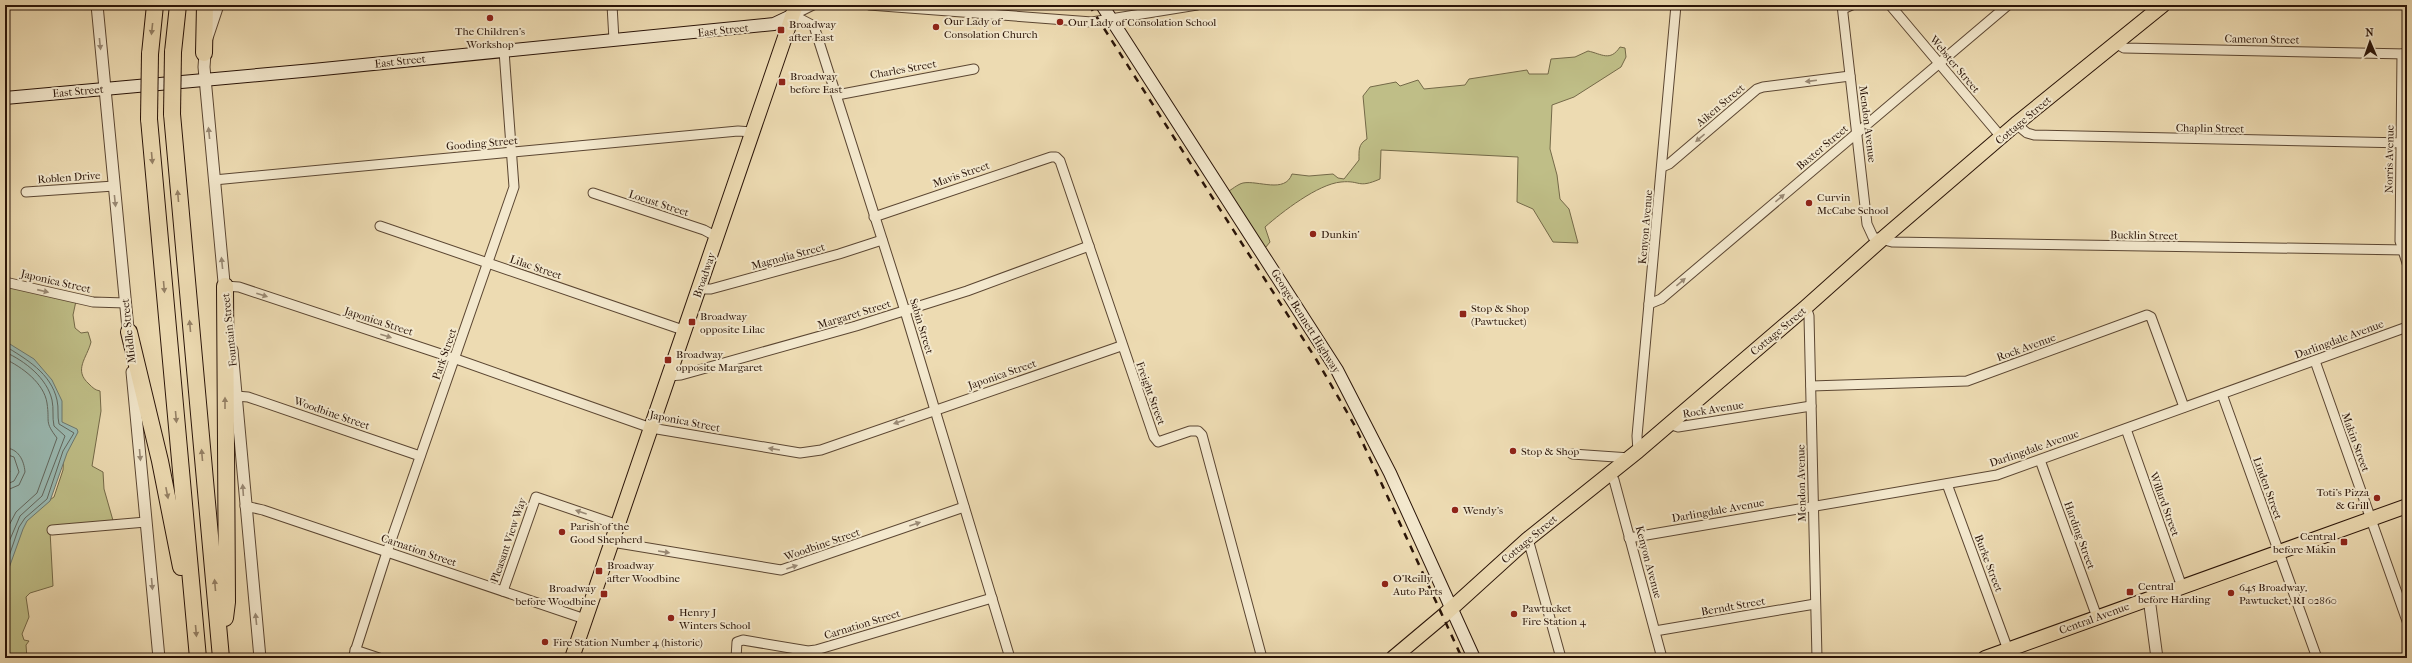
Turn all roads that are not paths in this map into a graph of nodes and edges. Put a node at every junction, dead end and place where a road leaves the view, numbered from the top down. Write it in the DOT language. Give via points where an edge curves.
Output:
graph roads {
  1 [pos="97,5"];
  2 [pos="155,5"];
  3 [pos="178,5"];
  4 [pos="205,5"];
  5 [pos="218,5"];
  6 [pos="612,5"];
  7 [pos="813,5"];
  8 [pos="869,5"];
  9 [pos="1102,5"];
  10 [pos="1197,5"];
  11 [pos="1676,5"];
  12 [pos="1852,5"];
  13 [pos="1890,5"];
  14 [pos="2008,5"];
  15 [pos="2163,5"];
  16 [pos="1842,7"];
  17 [pos="794,10"];
  18 [pos="1111,19"];
  19 [pos="614,40"];
  20 [pos="2117,44"];
  21 [pos="504,51"];
  22 [pos="204,53"];
  23 [pos="2405,54"];
  24 [pos="1939,63"];
  25 [pos="974,69"];
  26 [pos="1850,76"];
  27 [pos="204,79"];
  28 [pos="105,88"];
  29 [pos="837,96"];
  30 [pos="5,98"];
  31 [pos="2016,124"];
  32 [pos="752,132"];
  33 [pos="1857,133"];
  34 [pos="2002,138"];
  35 [pos="2404,143"];
  36 [pos="513,152"];
  37 [pos="1056,157"];
  38 [pos="1662,167"];
  39 [pos="214,180"];
  40 [pos="114,186"];
  41 [pos="26,192"];
  42 [pos="593,193"];
  43 [pos="874,217"];
  44 [pos="380,226"];
  45 [pos="717,237"];
  46 [pos="882,240"];
  47 [pos="1881,240"];
  48 [pos="1089,246"];
  49 [pos="2404,250"];
  50 [pos="488,263"];
  51 [pos="2407,263"];
  52 [pos="5,282"];
  53 [pos="224,286"];
  54 [pos="699,289"];
  55 [pos="126,303"];
  56 [pos="1650,304"];
  57 [pos="1806,308"];
  58 [pos="905,311"];
  59 [pos="2407,327"];
  60 [pos="683,330"];
  61 [pos="129,332"];
  62 [pos="1121,346"];
  63 [pos="456,359"];
  64 [pos="2314,361"];
  65 [pos="669,376"];
  66 [pos="1811,386"];
  67 [pos="2222,394"];
  68 [pos="236,396"];
  69 [pos="1811,406"];
  70 [pos="2184,407"];
  71 [pos="936,410"];
  72 [pos="1668,424"];
  73 [pos="651,428"];
  74 [pos="2126,429"];
  75 [pos="1572,454"];
  76 [pos="1634,454"];
  77 [pos="420,456"];
  78 [pos="2040,460"];
  79 [pos="1610,474"];
  80 [pos="1947,484"];
  81 [pos="245,506"];
  82 [pos="1813,506"];
  83 [pos="2407,506"];
  84 [pos="964,508"];
  85 [pos="2371,519"];
  86 [pos="146,522"];
  87 [pos="618,525"];
  88 [pos="52,530"];
  89 [pos="1630,538"];
  90 [pos="1528,539"];
  91 [pos="612,542"];
  92 [pos="387,552"];
  93 [pos="2279,553"];
  94 [pos="2182,586"];
  95 [pos="503,591"];
  96 [pos="992,598"];
  97 [pos="2149,598"];
  98 [pos="1815,604"];
  99 [pos="194,605"];
  100 [pos="1452,608"];
  101 [pos="2097,617"];
  102 [pos="585,620"];
  103 [pos="2407,621"];
  104 [pos="1655,632"];
  105 [pos="354,654"];
  106 [pos="2010,654"];
  107 [pos="221,655"];
  108 [pos="159,658"];
  109 [pos="198,658"];
  110 [pos="260,658"];
  111 [pos="379,658"];
  112 [pos="572,658"];
  113 [pos="736,658"];
  114 [pos="1010,658"];
  115 [pos="1262,658"];
  116 [pos="1393,658"];
  117 [pos="1474,658"];
  118 [pos="1561,658"];
  119 [pos="1662,658"];
  120 [pos="1817,658"];
  121 [pos="1985,658"];
  122 [pos="2157,658"];
  123 [pos="2317,658"];
  1 -- 28 [label="street, Middle Street, one-way"];
  2 -- 99 [label="highway, one-way, bridge" via="150,54 149,119"];
  107 -- 3 [label="highway, one-way, bridge" via="172,114 173,52"];
  4 -- 22 [label="highway"];
  5 -- 22 [label="street, Fountain Street" via="208,31"];
  6 -- 19 [label="street"];
  7 -- 17 [label="street"];
  8 -- 18 [label="street" via="1092,22"];
  9 -- 18 [label="main road, George Bennett Highway"];
  10 -- 18 [label="street"];
  11 -- 38 [label="street, Kenyon Avenue"];
  12 -- 16 [label="street"];
  13 -- 24 [label="street, Webster Street"];
  14 -- 24 [label="street, Baxter Street"];
  15 -- 20 [label="main road, Cottage Street"];
  16 -- 26 [label="street, Mendon Avenue"];
  17 -- 19 [label="main road, East Street" via="774,24"];
  17 -- 29 [label="street, Sabin Street" via="814,26"];
  17 -- 32 [label="main road, Broadway"];
  18 -- 100 [label="main road, George Bennett Highway" via="1338,370 1368,427"];
  19 -- 21 [label="main road, East Street"];
  20 -- 23 [label="street, Cameron Street" via="2124,48"];
  20 -- 31 [label="main road, Cottage Street"];
  21 -- 27 [label="main road, East Street"];
  21 -- 36 [label="street, Park Street"];
  22 -- 27 [label="street, Fountain Street"];
  23 -- 35 [label="street, Norris Avenue"];
  24 -- 33 [label="street, Baxter Street"];
  24 -- 34 [label="street, Webster Street"];
  25 -- 29 [label="street, Charles Street"];
  26 -- 33 [label="street, Mendon Avenue"];
  26 -- 38 [label="street, Aiken Street, one-way" via="1763,86 1669,164"];
  27 -- 28 [label="main road, East Street"];
  39 -- 27 [label="street, Fountain Street, one-way"];
  28 -- 30 [label="main road, East Street"];
  28 -- 40 [label="street, Middle Street"];
  29 -- 43 [label="street, Sabin Street"];
  31 -- 34 [label="main road, Cottage Street"];
  31 -- 35 [label="street, Chaplin Street" via="2034,135"];
  32 -- 36 [label="street, Gooding Street" via="738,131"];
  32 -- 45 [label="main road, Broadway"];
  33 -- 47 [label="street, Mendon Avenue" via="1867,224 1873,238"];
  56 -- 33 [label="street, Baxter Street, one-way" via="1661,299"];
  34 -- 47 [label="main road, Cottage Street"];
  35 -- 49 [label="street, Norris Avenue" via="2400,240"];
  36 -- 39 [label="street, Gooding Street"];
  36 -- 50 [label="street, Park Street" via="514,188"];
  37 -- 43 [label="street, Mavis Street" via="1015,168"];
  37 -- 48 [label="street, Freight Street" via="1060,161"];
  38 -- 56 [label="street, Kenyon Avenue"];
  53 -- 39 [label="street, Fountain Street, one-way"];
  40 -- 41 [label="street, Roblen Drive"];
  40 -- 55 [label="street, Middle Street, one-way"];
  42 -- 45 [label="street, Locust Street" via="704,230"];
  43 -- 46 [label="street, Sabin Street"];
  44 -- 50 [label="street, Lilac Street"];
  45 -- 54 [label="main road, Broadway"];
  46 -- 54 [label="street, Magnolia Street" via="718,287"];
  46 -- 58 [label="street, Sabin Street"];
  47 -- 49 [label="street, Bucklin Street" via="2037,246"];
  47 -- 57 [label="main road, Cottage Street"];
  48 -- 58 [label="street, Margaret Street"];
  48 -- 62 [label="street, Freight Street"];
  49 -- 51 [label="street, Norris Avenue"];
  50 -- 60 [label="street, Lilac Street"];
  50 -- 63 [label="street, Park Street"];
  52 -- 55 [label="street, Japonica Street, one-way" via="93,302"];
  53 -- 63 [label="street, Japonica Street, one-way" via="239,287"];
  53 -- 68 [label="street, Fountain Street"];
  107 -- 53 [label="highway, one-way" via="227,602"];
  54 -- 60 [label="main road, Broadway"];
  55 -- 61 [label="street, Middle Street"];
  56 -- 76 [label="street, Kenyon Avenue"];
  57 -- 66 [label="street, Mendon Avenue" via="1809,316"];
  57 -- 72 [label="main road, Cottage Street"];
  58 -- 65 [label="street, Margaret Street" via="779,349"];
  58 -- 71 [label="street, Sabin Street"];
  59 -- 64 [label="street, Darlingdale Avenue"];
  60 -- 65 [label="main road, Broadway"];
  61 -- 86 [label="street, Middle Street, one-way"];
  61 -- 99 [label="highway, one-way" via="164,477 179,560"];
  62 -- 71 [label="street, Japonica Street"];
  62 -- 115 [label="street, Freight Street" via="1158,442 1190,431 1198,431 1202,435"];
  63 -- 73 [label="street, Japonica Street"];
  63 -- 77 [label="street, Park Street"];
  64 -- 67 [label="street, Darlingdale Avenue"];
  64 -- 85 [label="street, Makin Street"];
  65 -- 73 [label="main road, Broadway"];
  66 -- 69 [label="street, Mendon Avenue"];
  66 -- 70 [label="street, Rock Avenue" via="1967,381 2147,315 2150,317"];
  67 -- 70 [label="street, Darlingdale Avenue"];
  67 -- 93 [label="street, Linden Street"];
  68 -- 77 [label="street, Woodbine Street" via="248,397"];
  81 -- 68 [label="street, Fountain Street, one-way"];
  69 -- 72 [label="street, Rock Avenue" via="1678,427"];
  69 -- 82 [label="street, Mendon Avenue"];
  70 -- 74 [label="street, Darlingdale Avenue"];
  71 -- 73 [label="street, Japonica Street, one-way" via="821,450 800,453"];
  71 -- 84 [label="street, Sabin Street"];
  72 -- 76 [label="main road, Cottage Street"];
  73 -- 87 [label="main road, Broadway"];
  74 -- 78 [label="street, Darlingdale Avenue"];
  74 -- 94 [label="street, Willard Street"];
  75 -- 76 [label="street"];
  76 -- 79 [label="main road, Cottage Street"];
  77 -- 92 [label="street, Park Street"];
  78 -- 80 [label="street, Darlingdale Avenue" via="1997,474"];
  78 -- 101 [label="street, Harding Street"];
  79 -- 89 [label="street, Kenyon Avenue" via="1614,480"];
  79 -- 90 [label="main road, Cottage Street"];
  80 -- 82 [label="street, Darlingdale Avenue"];
  80 -- 106 [label="street, Burke Street"];
  81 -- 92 [label="street, Carnation Street"];
  110 -- 81 [label="street, Fountain Street, one-way"];
  82 -- 89 [label="street, Darlingdale Avenue"];
  82 -- 98 [label="street, Mendon Avenue"];
  83 -- 85 [label="main road, Central Avenue"];
  91 -- 84 [label="street, Woodbine Street, one-way" via="781,570"];
  84 -- 96 [label="street, Sabin Street"];
  85 -- 93 [label="main road, Central Avenue"];
  85 -- 103 [label="street, Makin Street"];
  86 -- 88 [label="street"];
  86 -- 108 [label="street, Middle Street, one-way"];
  87 -- 91 [label="main road, Broadway"];
  87 -- 95 [label="street, Pleasant View Way, one-way" via="536,496"];
  89 -- 104 [label="street, Kenyon Avenue"];
  90 -- 100 [label="main road, Cottage Street"];
  90 -- 118 [label="street"];
  91 -- 102 [label="main road, Broadway"];
  92 -- 95 [label="street, Carnation Street"];
  92 -- 105 [label="street, Park Street"];
  93 -- 94 [label="main road, Central Avenue"];
  93 -- 123 [label="street, Linden Street"];
  94 -- 97 [label="main road, Central Avenue"];
  95 -- 102 [label="street, Carnation Street"];
  96 -- 113 [label="street, Carnation Street" via="816,650 808,651 743,640 737,642"];
  96 -- 114 [label="street, Sabin Street"];
  97 -- 101 [label="main road, Central Avenue"];
  97 -- 122 [label="street"];
  98 -- 104 [label="street, Berndt Street"];
  98 -- 120 [label="street, Mendon Avenue"];
  99 -- 109 [label="highway, one-way"];
  100 -- 116 [label="main road, Cottage Street"];
  100 -- 117 [label="main road, George Bennett Highway"];
  101 -- 106 [label="main road, Central Avenue"];
  102 -- 112 [label="main road, Broadway"];
  104 -- 119 [label="street, Kenyon Avenue"];
  105 -- 111 [label="street"];
  106 -- 121 [label="main road, Central Avenue"];
}
